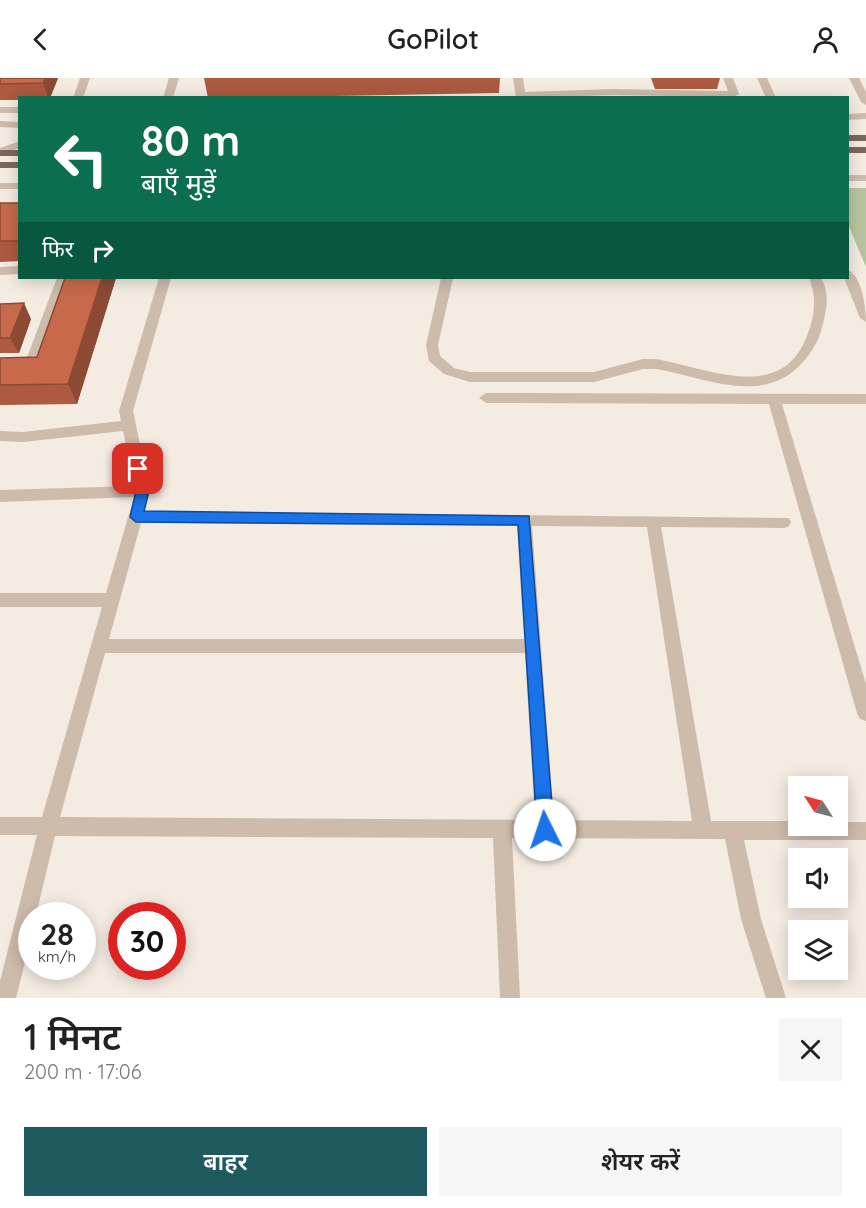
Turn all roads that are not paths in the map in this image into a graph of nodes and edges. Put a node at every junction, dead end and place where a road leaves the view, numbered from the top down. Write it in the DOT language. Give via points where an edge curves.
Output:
graph roads {
  1 [pos="85,78"];
  2 [pos="174,78"];
  3 [pos="518,78"];
  4 [pos="610,78"];
  5 [pos="728,78"];
  6 [pos="762,78"];
  7 [pos="854,78"];
  8 [pos="613,92"];
  9 [pos="79,96"];
  10 [pos="169,96"];
  11 [pos="521,96"];
  12 [pos="770,96"];
  13 [pos="866,102"];
  14 [pos="0,110"];
  15 [pos="18,110"];
  16 [pos="866,116"];
  17 [pos="849,117"];
  18 [pos="0,124"];
  19 [pos="18,125"];
  20 [pos="849,138"];
  21 [pos="866,138"];
  22 [pos="18,145"];
  23 [pos="849,150"];
  24 [pos="866,150"];
  25 [pos="0,152"];
  26 [pos="18,153"];
  27 [pos="0,165"];
  28 [pos="18,165"];
  29 [pos="849,178"];
  30 [pos="866,178"];
  31 [pos="0,186"];
  32 [pos="18,186"];
  33 [pos="18,270"];
  34 [pos="0,271"];
  35 [pos="849,276"];
  36 [pos="63,279"];
  37 [pos="165,279"];
  38 [pos="447,279"];
  39 [pos="816,279"];
  40 [pos="866,318"];
  41 [pos="0,365"];
  42 [pos="486,398"];
  43 [pos="774,399"];
  44 [pos="866,399"];
  45 [pos="129,424"];
  46 [pos="0,436"];
  47 [pos="143,491"];
  48 [pos="0,496"];
  49 [pos="136,517"];
  50 [pos="524,520"];
  51 [pos="653,521"];
  52 [pos="784,522"];
  53 [pos="0,600"];
  54 [pos="113,600"];
  55 [pos="100,646"];
  56 [pos="533,646"];
  57 [pos="866,713"];
  58 [pos="0,826"];
  59 [pos="48,827"];
  60 [pos="502,829"];
  61 [pos="545,830"];
  62 [pos="703,831"];
  63 [pos="733,831"];
  64 [pos="866,831"];
  65 [pos="6,998"];
  66 [pos="510,998"];
  67 [pos="776,998"];
  1 -- 9 [label="street"];
  2 -- 10 [label="street"];
  3 -- 11 [label="street"];
  4 -- 8 [label="street"];
  5 -- 8 [label="street" via="734,94"];
  6 -- 12 [label="street"];
  7 -- 13 [label="street"];
  8 -- 11 [label="street"];
  14 -- 15 [label="street"];
  16 -- 17 [label="street"];
  18 -- 19 [label="street"];
  20 -- 21 [label="main road"];
  22 -- 25 [label="street"];
  23 -- 24 [label="main road"];
  25 -- 26 [label="main road"];
  27 -- 28 [label="main road"];
  29 -- 30 [label="street"];
  31 -- 32 [label="street"];
  33 -- 34 [label="street"];
  35 -- 40 [label="street"];
  36 -- 41 [label="street" via="31,365"];
  37 -- 45 [label="street" via="126,411"];
  38 -- 39 [label="street" via="432,345 434,358 449,371 470,377 594,377 656,364 748,383 768,382 786,374 814,337 822,303 821,286"];
  42 -- 43 [label="street"];
  43 -- 44 [label="street"];
  43 -- 57 [label="street"];
  45 -- 46 [label="street" via="23,437"];
  45 -- 47 [label="street"];
  47 -- 48 [label="street"];
  47 -- 49 [label="street"];
  49 -- 50 [label="street"];
  49 -- 54 [label="street"];
  50 -- 51 [label="street"];
  50 -- 56 [label="street"];
  51 -- 52 [label="street"];
  51 -- 62 [label="street"];
  53 -- 54 [label="street"];
  54 -- 55 [label="street"];
  55 -- 56 [label="street"];
  55 -- 59 [label="street"];
  56 -- 61 [label="street"];
  58 -- 59 [label="street"];
  59 -- 60 [label="street"];
  59 -- 65 [label="street"];
  60 -- 61 [label="street"];
  60 -- 66 [label="street"];
  61 -- 62 [label="street"];
  62 -- 63 [label="street"];
  63 -- 64 [label="street"];
  63 -- 67 [label="street" via="751,919"];
}
